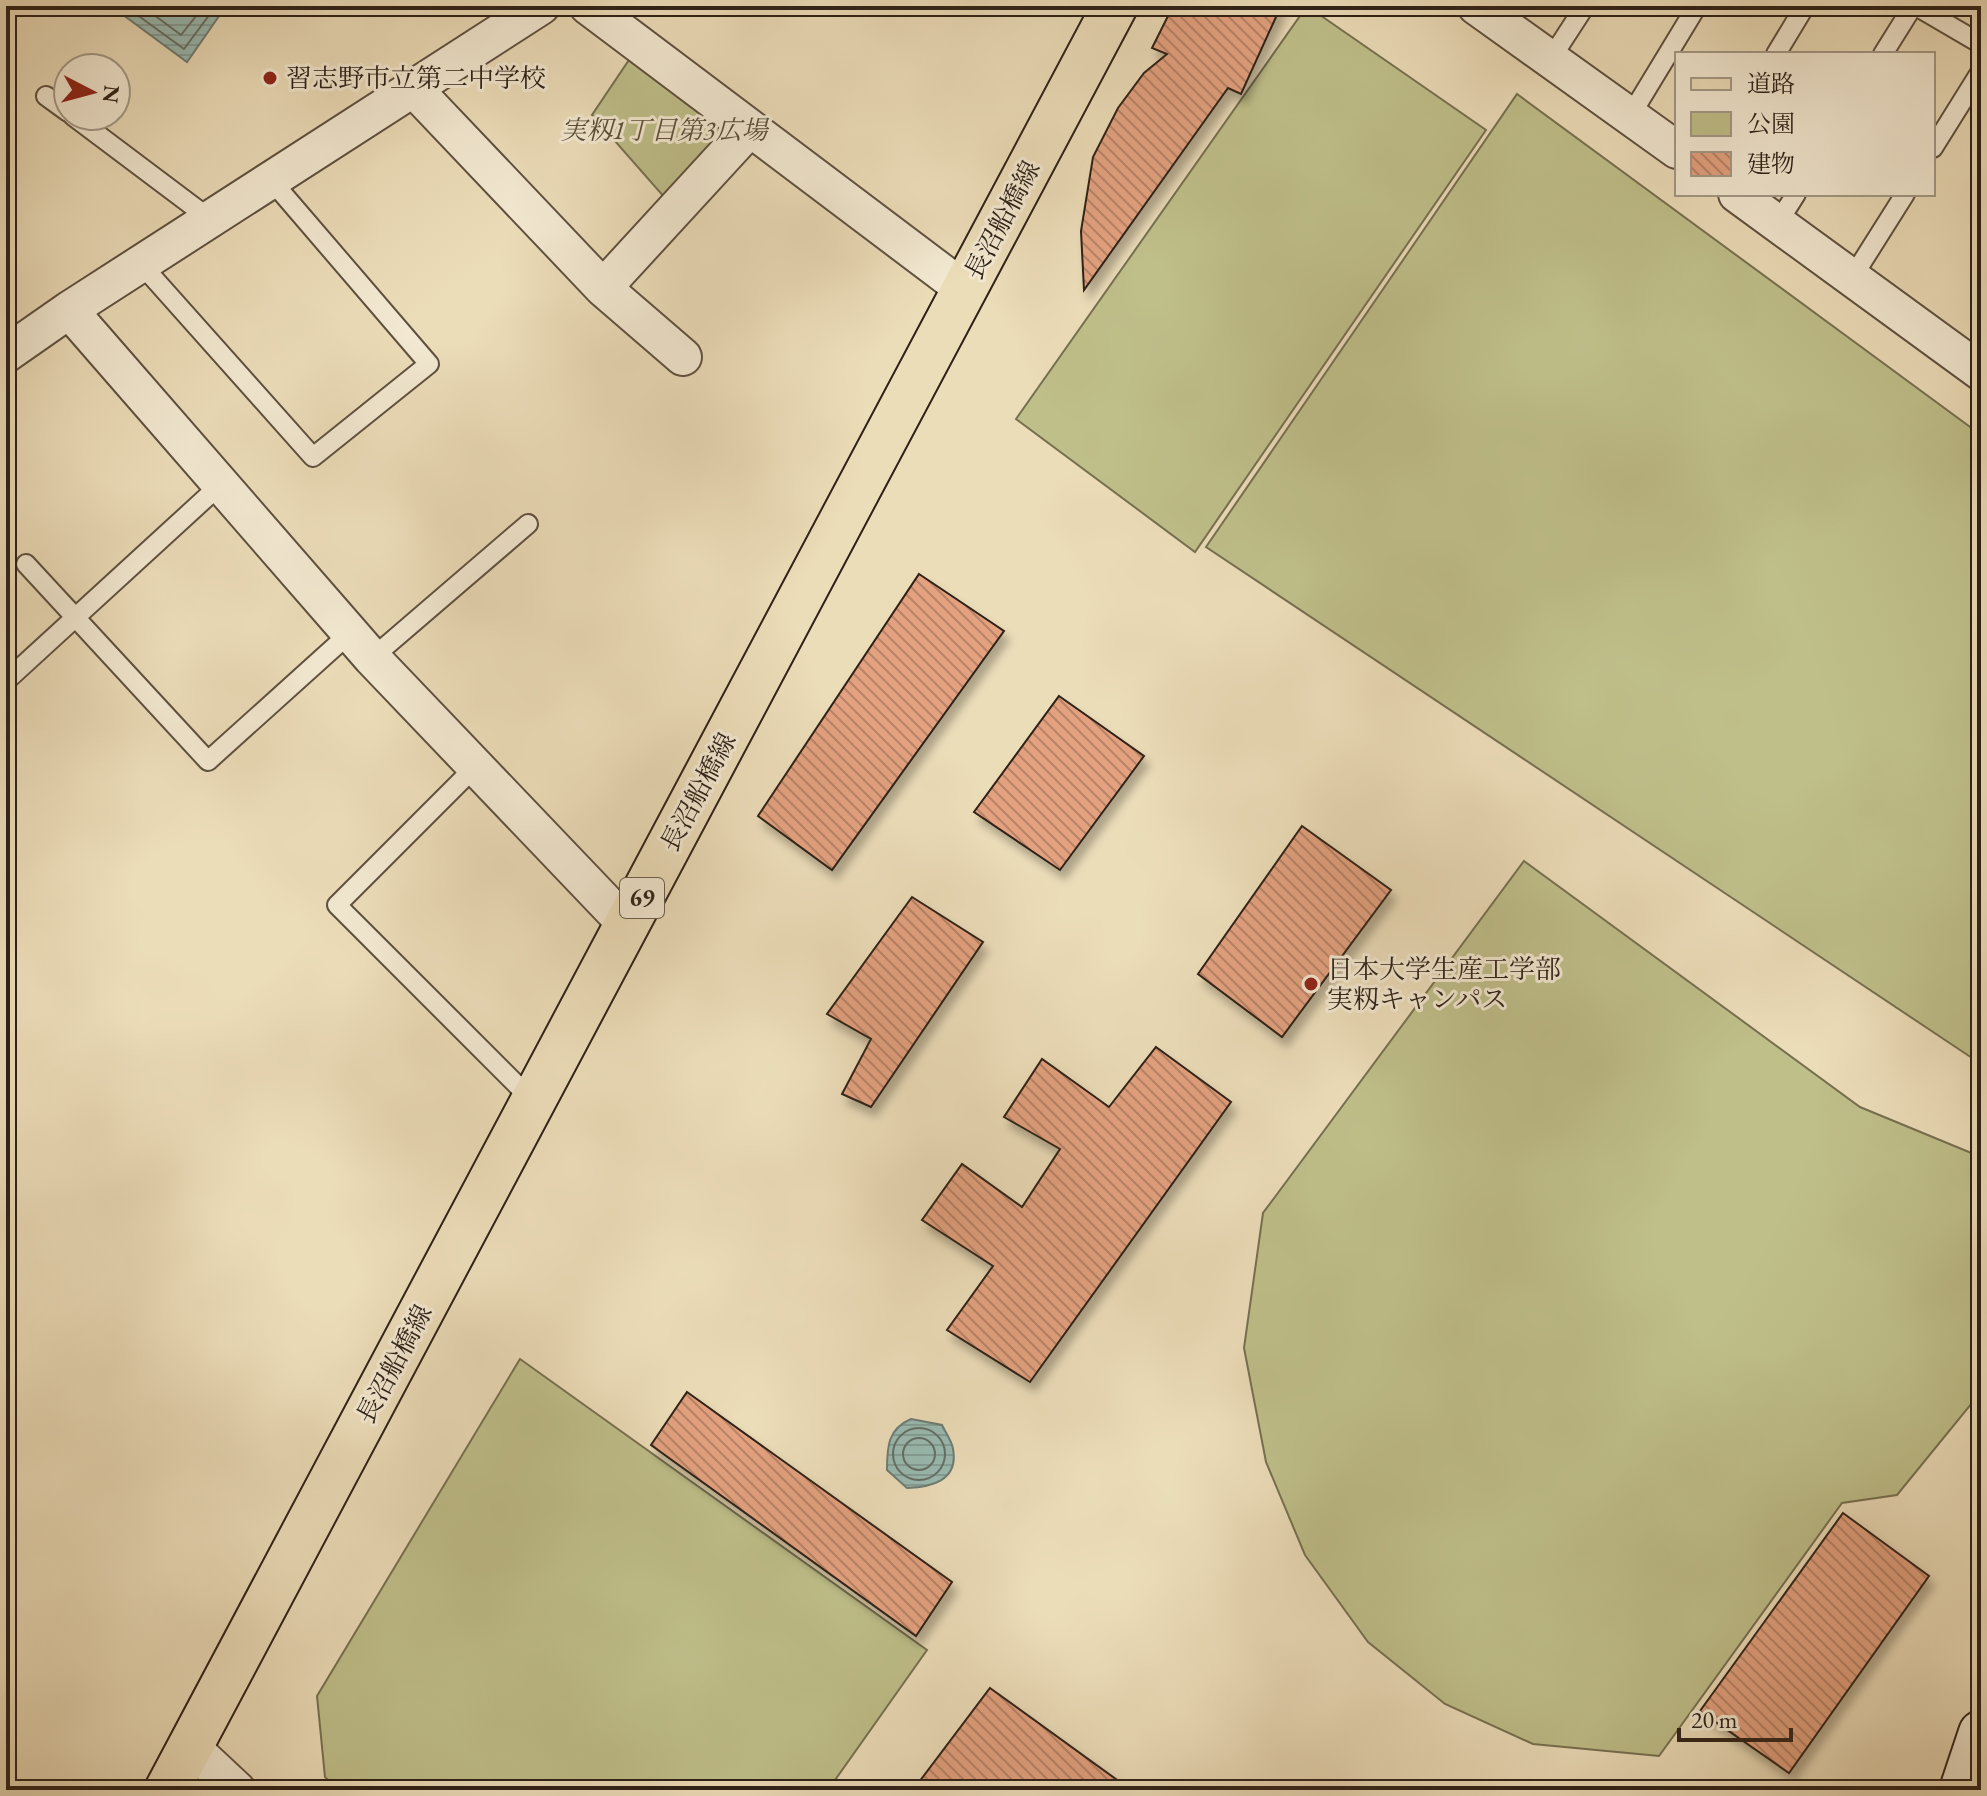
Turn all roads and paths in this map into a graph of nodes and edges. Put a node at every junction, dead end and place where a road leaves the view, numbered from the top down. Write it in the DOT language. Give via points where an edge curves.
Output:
graph roads {
  1 [pos="541,6"];
  2 [pos="588,6"];
  3 [pos="1115,6"];
  4 [pos="1476,6"];
  5 [pos="1585,6"];
  6 [pos="1697,6"];
  7 [pos="1805,6"];
  8 [pos="1915,6"];
  9 [pos="1981,44"];
  10 [pos="1777,52"];
  11 [pos="1884,52"];
  12 [pos="1550,60"];
  13 [pos="1981,71"];
  14 [pos="413,88"];
  15 [pos="46,96"];
  16 [pos="52,100"];
  17 [pos="1629,118"];
  18 [pos="750,128"];
  19 [pos="94,132"];
  20 [pos="1935,145"];
  21 [pos="1675,149"];
  22 [pos="271,180"];
  23 [pos="1740,196"];
  24 [pos="1795,196"];
  25 [pos="1904,196"];
  26 [pos="210,219"];
  27 [pos="1777,224"];
  28 [pos="141,264"];
  29 [pos="1852,278"];
  30 [pos="603,288"];
  31 [pos="965,290"];
  32 [pos="69,310"];
  33 [pos="6,354"];
  34 [pos="683,357"];
  35 [pos="1981,372"];
  36 [pos="220,485"];
  37 [pos="528,524"];
  38 [pos="26,564"];
  39 [pos="76,617"];
  40 [pos="361,646"];
  41 [pos="6,681"];
  42 [pos="476,766"];
  43 [pos="627,925"];
  44 [pos="534,1101"];
  45 [pos="1981,1733"];
  46 [pos="190,1746"];
  47 [pos="167,1790"];
  48 [pos="237,1790"];
  49 [pos="1962,1790"];
  1 -- 14 [label="street"];
  2 -- 18 [label="street"];
  3 -- 31 [label="main road, 長沼船橋線 / 69"];
  4 -- 12 [label="street"];
  5 -- 12 [label="lane"];
  6 -- 17 [label="lane"];
  7 -- 10 [label="lane"];
  8 -- 9 [label="lane"];
  8 -- 11 [label="lane"];
  12 -- 17 [label="street"];
  13 -- 20 [label="lane"];
  14 -- 22 [label="street"];
  14 -- 30 [label="street"];
  15 -- 16 [label="lane"];
  17 -- 21 [label="street"];
  18 -- 30 [label="street"];
  18 -- 31 [label="street"];
  19 -- 26 [label="lane"];
  22 -- 26 [label="street"];
  22 -- 28 [label="lane" via="429,364 313,457"];
  23 -- 27 [label="street"];
  24 -- 27 [label="lane"];
  25 -- 29 [label="lane"];
  26 -- 28 [label="street"];
  27 -- 29 [label="street"];
  28 -- 32 [label="street"];
  29 -- 35 [label="street"];
  30 -- 34 [label="street"];
  31 -- 43 [label="main road, 長沼船橋線 / 69"];
  32 -- 33 [label="street"];
  32 -- 36 [label="street"];
  36 -- 39 [label="lane"];
  36 -- 40 [label="street"];
  37 -- 40 [label="lane"];
  38 -- 39 [label="lane"];
  39 -- 40 [label="lane" via="208,761"];
  39 -- 41 [label="lane"];
  40 -- 42 [label="street"];
  42 -- 43 [label="street"];
  42 -- 44 [label="lane" via="337,905"];
  43 -- 44 [label="main road, 長沼船橋線 / 69"];
  44 -- 46 [label="main road, 長沼船橋線 / 69"];
  45 -- 49 [label="street"];
  46 -- 47 [label="main road, 長沼船橋線 / 69"];
  46 -- 48 [label="street"];
}
